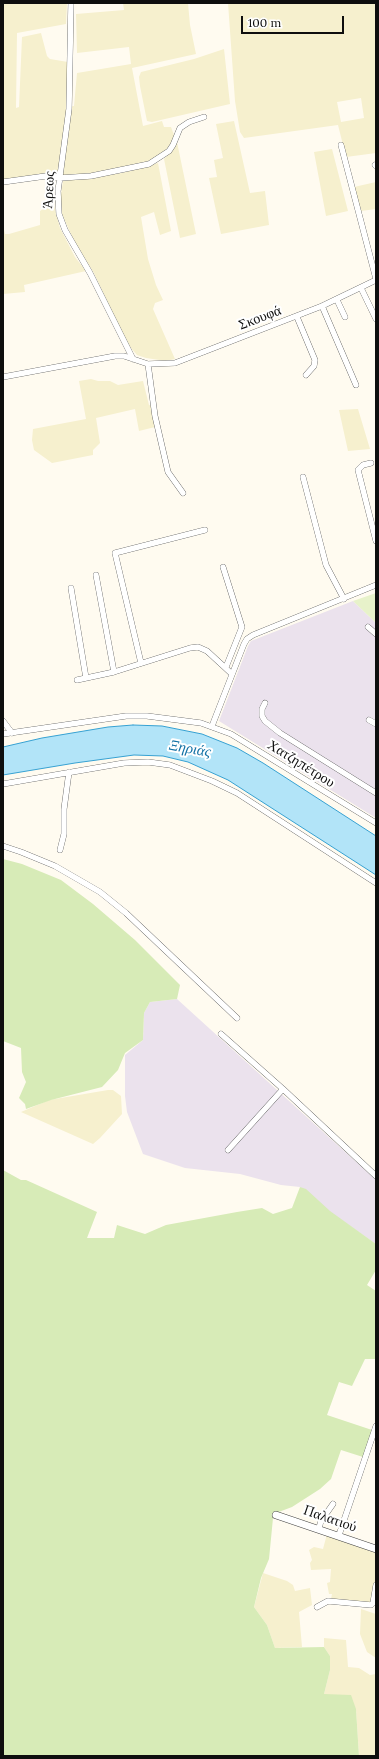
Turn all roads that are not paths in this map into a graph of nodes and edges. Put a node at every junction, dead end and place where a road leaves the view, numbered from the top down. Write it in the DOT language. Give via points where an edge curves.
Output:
graph roads {
  1 [pos="71,3"];
  2 [pos="204,117"];
  3 [pos="341,145"];
  4 [pos="60,178"];
  5 [pos="3,182"];
  6 [pos="376,280"];
  7 [pos="361,288"];
  8 [pos="337,300"];
  9 [pos="322,306"];
  10 [pos="297,316"];
  11 [pos="345,317"];
  12 [pos="376,319"];
  13 [pos="134,359"];
  14 [pos="148,364"];
  15 [pos="306,375"];
  16 [pos="3,377"];
  17 [pos="356,385"];
  18 [pos="371,463"];
  19 [pos="303,477"];
  20 [pos="183,492"];
  21 [pos="205,530"];
  22 [pos="376,541"];
  23 [pos="223,567"];
  24 [pos="96,575"];
  25 [pos="376,585"];
  26 [pos="71,588"];
  27 [pos="344,599"];
  28 [pos="368,627"];
  29 [pos="376,634"];
  30 [pos="141,663"];
  31 [pos="226,667"];
  32 [pos="114,672"];
  33 [pos="232,674"];
  34 [pos="86,678"];
  35 [pos="77,680"];
  36 [pos="265,703"];
  37 [pos="369,720"];
  38 [pos="3,721"];
  39 [pos="376,724"];
  40 [pos="212,726"];
  41 [pos="12,733"];
  42 [pos="3,734"];
  43 [pos="68,772"];
  44 [pos="3,784"];
  45 [pos="376,792"];
  46 [pos="376,823"];
  47 [pos="3,846"];
  48 [pos="60,850"];
  49 [pos="376,883"];
  50 [pos="237,1018"];
  51 [pos="221,1034"];
  52 [pos="283,1088"];
  53 [pos="228,1150"];
  54 [pos="376,1176"];
  55 [pos="376,1426"];
  56 [pos="333,1504"];
  57 [pos="276,1515"];
  58 [pos="319,1528"];
  59 [pos="339,1535"];
  60 [pos="376,1549"];
  61 [pos="376,1585"];
  62 [pos="317,1606"];
  1 -- 4 [label="street, Άρεως" via="69,109"];
  2 -- 4 [label="street" via="180,128 169,152 149,164 91,176"];
  3 -- 6 [label="street"];
  4 -- 5 [label="street" via="46,176"];
  4 -- 13 [label="street, Άρεως" via="57,201 65,230"];
  6 -- 7 [label="street, Σκουφά"];
  7 -- 8 [label="street, Σκουφά"];
  7 -- 12 [label="street"];
  8 -- 9 [label="street, Σκουφά"];
  8 -- 11 [label="street"];
  9 -- 10 [label="street, Σκουφά"];
  9 -- 17 [label="street"];
  10 -- 14 [label="street, Σκουφά" via="175,363"];
  10 -- 15 [label="street" via="315,360 314,366"];
  13 -- 14 [label="street"];
  13 -- 16 [label="street" via="124,356 105,357"];
  14 -- 20 [label="street" via="155,416 168,472"];
  18 -- 22 [label="street" via="363,465 358,470"];
  19 -- 27 [label="street" via="326,565"];
  21 -- 30 [label="street" via="115,553"];
  23 -- 31 [label="street" via="242,627"];
  24 -- 32 [label="street"];
  25 -- 27 [label="street"];
  26 -- 34 [label="street"];
  27 -- 33 [label="street" via="250,636"];
  28 -- 29 [label="street"];
  30 -- 31 [label="street" via="198,647"];
  30 -- 32 [label="street"];
  31 -- 33 [label="street"];
  32 -- 34 [label="street"];
  33 -- 40 [label="street"];
  34 -- 35 [label="street"];
  36 -- 45 [label="street" via="262,716 265,721 280,733"];
  37 -- 39 [label="street"];
  38 -- 41 [label="street"];
  40 -- 41 [label="street, Χατζηπέτρου" via="147,716 126,716"];
  40 -- 46 [label="street, Χατζηπέτρου" via="231,734"];
  41 -- 42 [label="street, Χατζηπέτρου"];
  43 -- 44 [label="street"];
  43 -- 48 [label="street" via="64,834"];
  43 -- 49 [label="street" via="124,762 142,762 170,766 194,774 237,793"];
  47 -- 50 [label="street" via="55,866 100,892 126,913"];
  51 -- 52 [label="street"];
  52 -- 53 [label="street"];
  52 -- 54 [label="street"];
  55 -- 59 [label="street"];
  56 -- 58 [label="street"];
  57 -- 58 [label="street, Παλατιού"];
  58 -- 59 [label="street, Παλατιού"];
  59 -- 60 [label="street, Παλατιού"];
  61 -- 62 [label="street" via="373,1603 370,1606 328,1601"];
}
